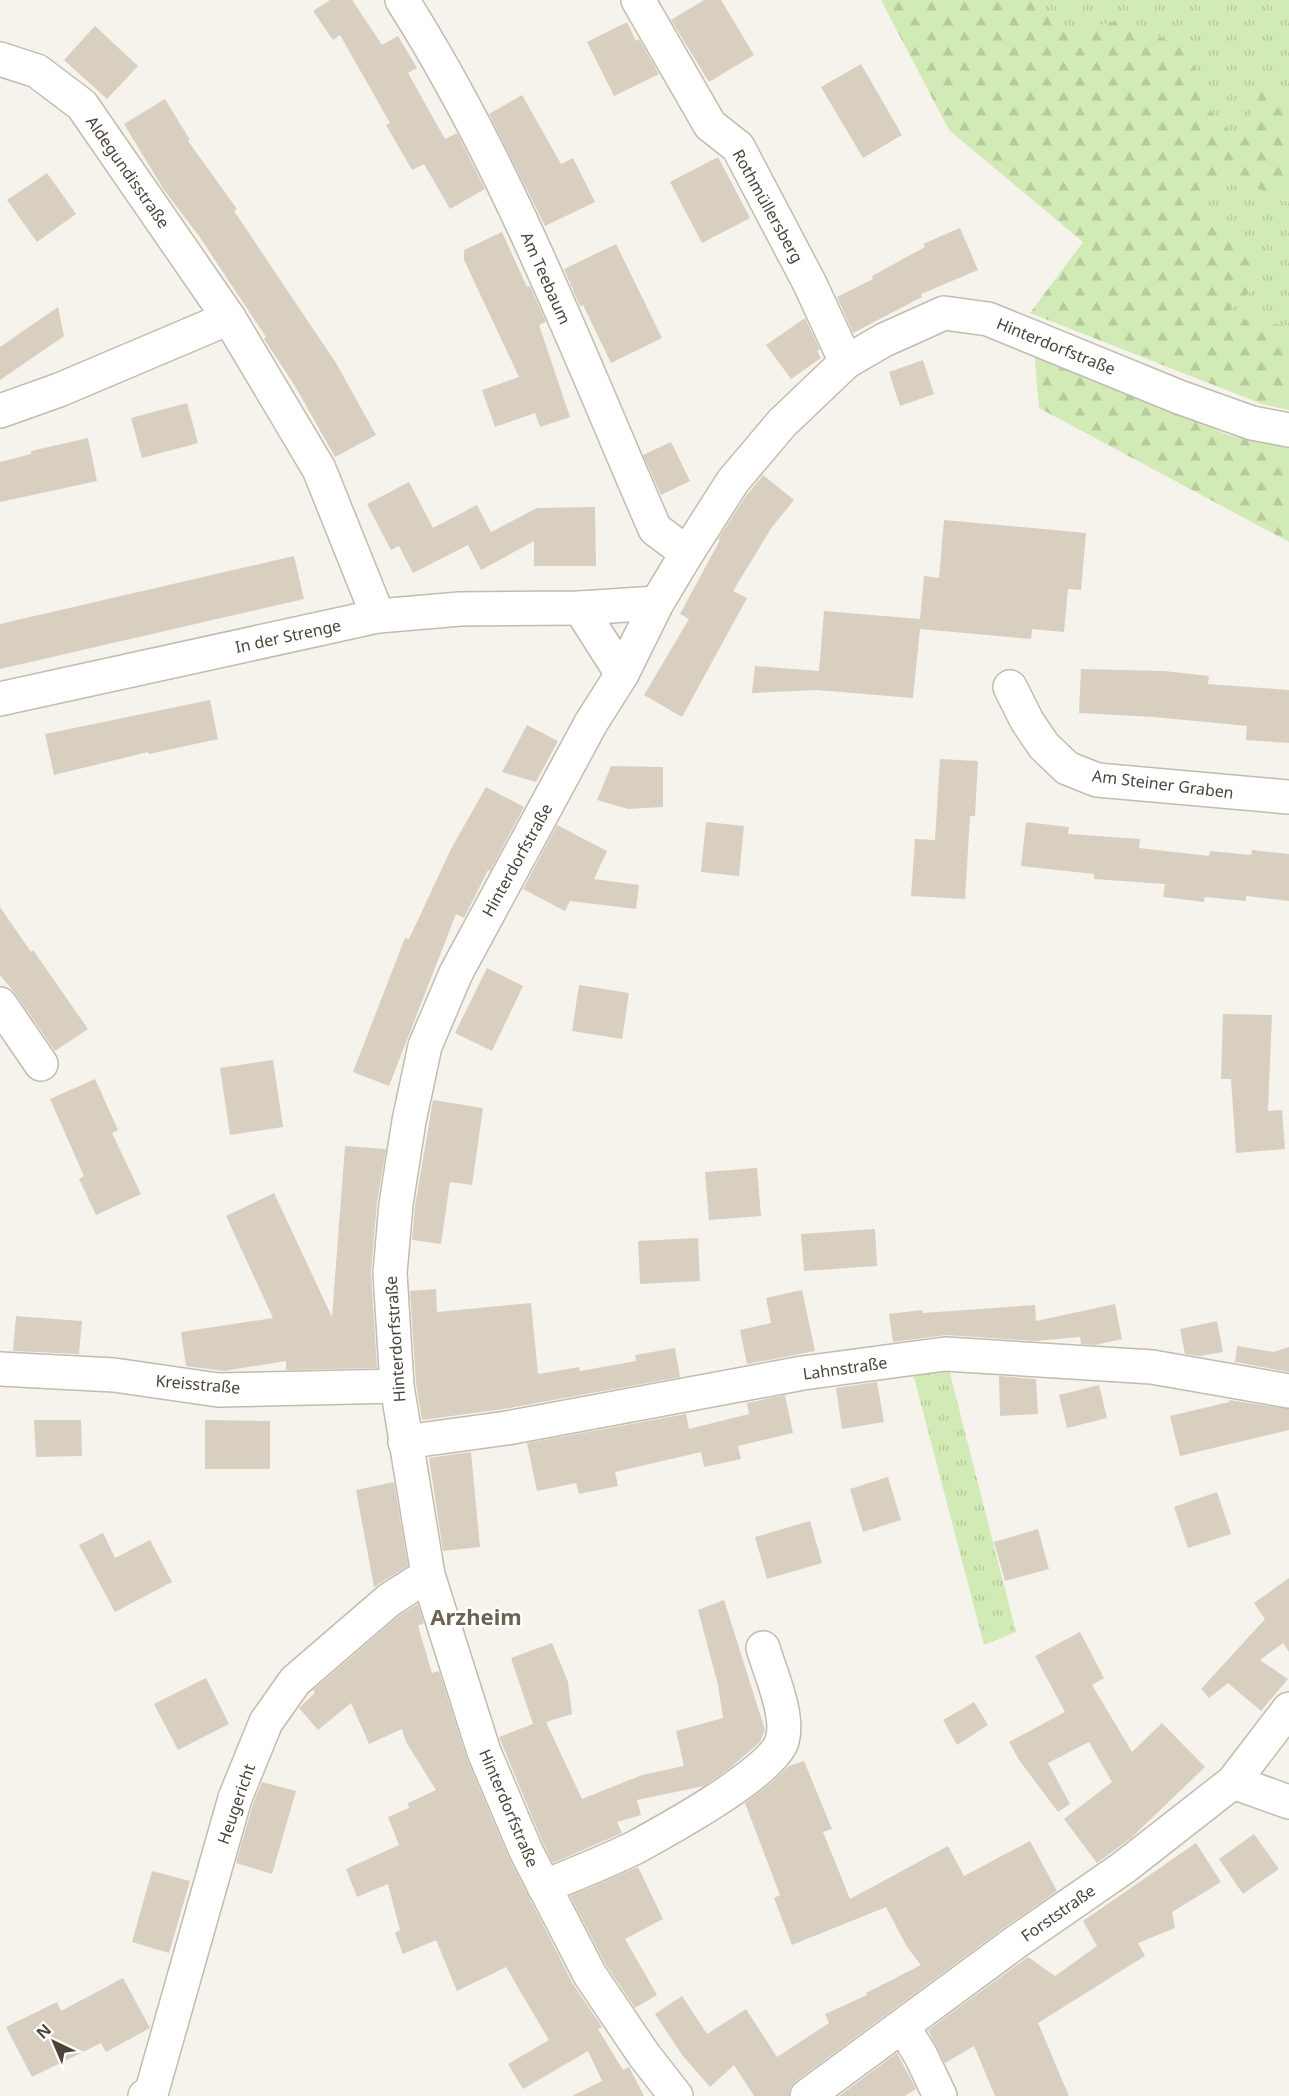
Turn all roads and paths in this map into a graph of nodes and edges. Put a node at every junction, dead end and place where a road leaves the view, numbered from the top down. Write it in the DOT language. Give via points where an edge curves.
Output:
graph roads {
  1 [pos="402,0"];
  2 [pos="638,0"];
  3 [pos="0,59"];
  4 [pos="229,318"];
  5 [pos="846,362"];
  6 [pos="0,411"];
  7 [pos="1289,430"];
  8 [pos="687,553"];
  9 [pos="657,603"];
  10 [pos="580,608"];
  11 [pos="378,616"];
  12 [pos="622,674"];
  13 [pos="1010,687"];
  14 [pos="0,699"];
  15 [pos="1289,797"];
  16 [pos="0,1004"];
  17 [pos="41,1064"];
  18 [pos="0,1369"];
  19 [pos="397,1386"];
  20 [pos="1289,1391"];
  21 [pos="405,1442"];
  22 [pos="428,1575"];
  23 [pos="763,1648"];
  24 [pos="1289,1709"];
  25 [pos="1233,1782"];
  26 [pos="1289,1802"];
  27 [pos="544,1887"];
  28 [pos="903,2026"];
  29 [pos="145,2096"];
  30 [pos="676,2096"];
  31 [pos="807,2096"];
  32 [pos="940,2096"];
  1 -- 8 [label="street, Am Teebaum" via="433,48 523,224 655,529"];
  2 -- 5 [label="street, Rothmüllersberg" via="710,125 738,147"];
  3 -- 4 [label="street, Aldegundisstraße" via="37,71 82,105"];
  4 -- 6 [label="street"];
  4 -- 11 [label="street, Aldegundisstraße" via="319,469"];
  5 -- 7 [label="street, Hinterdorfstraße" via="884,340 944,314 988,318 1189,400 1252,423"];
  5 -- 8 [label="street, Hinterdorfstraße" via="782,423 733,481"];
  8 -- 9 [label="street, Hinterdorfstraße"];
  9 -- 10 [label="street, In der Strenge"];
  9 -- 12 [label="street, Hinterdorfstraße"];
  10 -- 11 [label="street, In der Strenge" via="460,609"];
  10 -- 12 [label="street"];
  11 -- 14 [label="street, In der Strenge"];
  12 -- 19 [label="street, Hinterdorfstraße" via="591,723 456,974 425,1046 396,1204 390,1273"];
  13 -- 15 [label="street, Am Steiner Graben" via="1044,746 1067,768 1097,780"];
  16 -- 17 [label="street"];
  18 -- 19 [label="street, Kreisstraße" via="114,1375 218,1390"];
  19 -- 21 [label="street, Hinterdorfstraße"];
  20 -- 21 [label="street, Lahnstraße" via="1152,1367 945,1354 803,1373 507,1428"];
  21 -- 22 [label="street, Hinterdorfstraße"];
  22 -- 27 [label="street, Hinterdorfstraße" via="484,1752"];
  22 -- 29 [label="street, Heugericht" via="389,1600 295,1681 266,1722 235,1798 151,2094"];
  23 -- 27 [label="street, Hinterdorfstraße" via="784,1722 779,1750 769,1762 710,1803 634,1847"];
  24 -- 25 [label="street, Forststraße"];
  25 -- 26 [label="street"];
  25 -- 28 [label="street, Forststraße" via="1123,1868"];
  27 -- 30 [label="street, Hinterdorfstraße" via="615,2015"];
  28 -- 31 [label="street, Forststraße"];
  28 -- 32 [label="street"];
}
